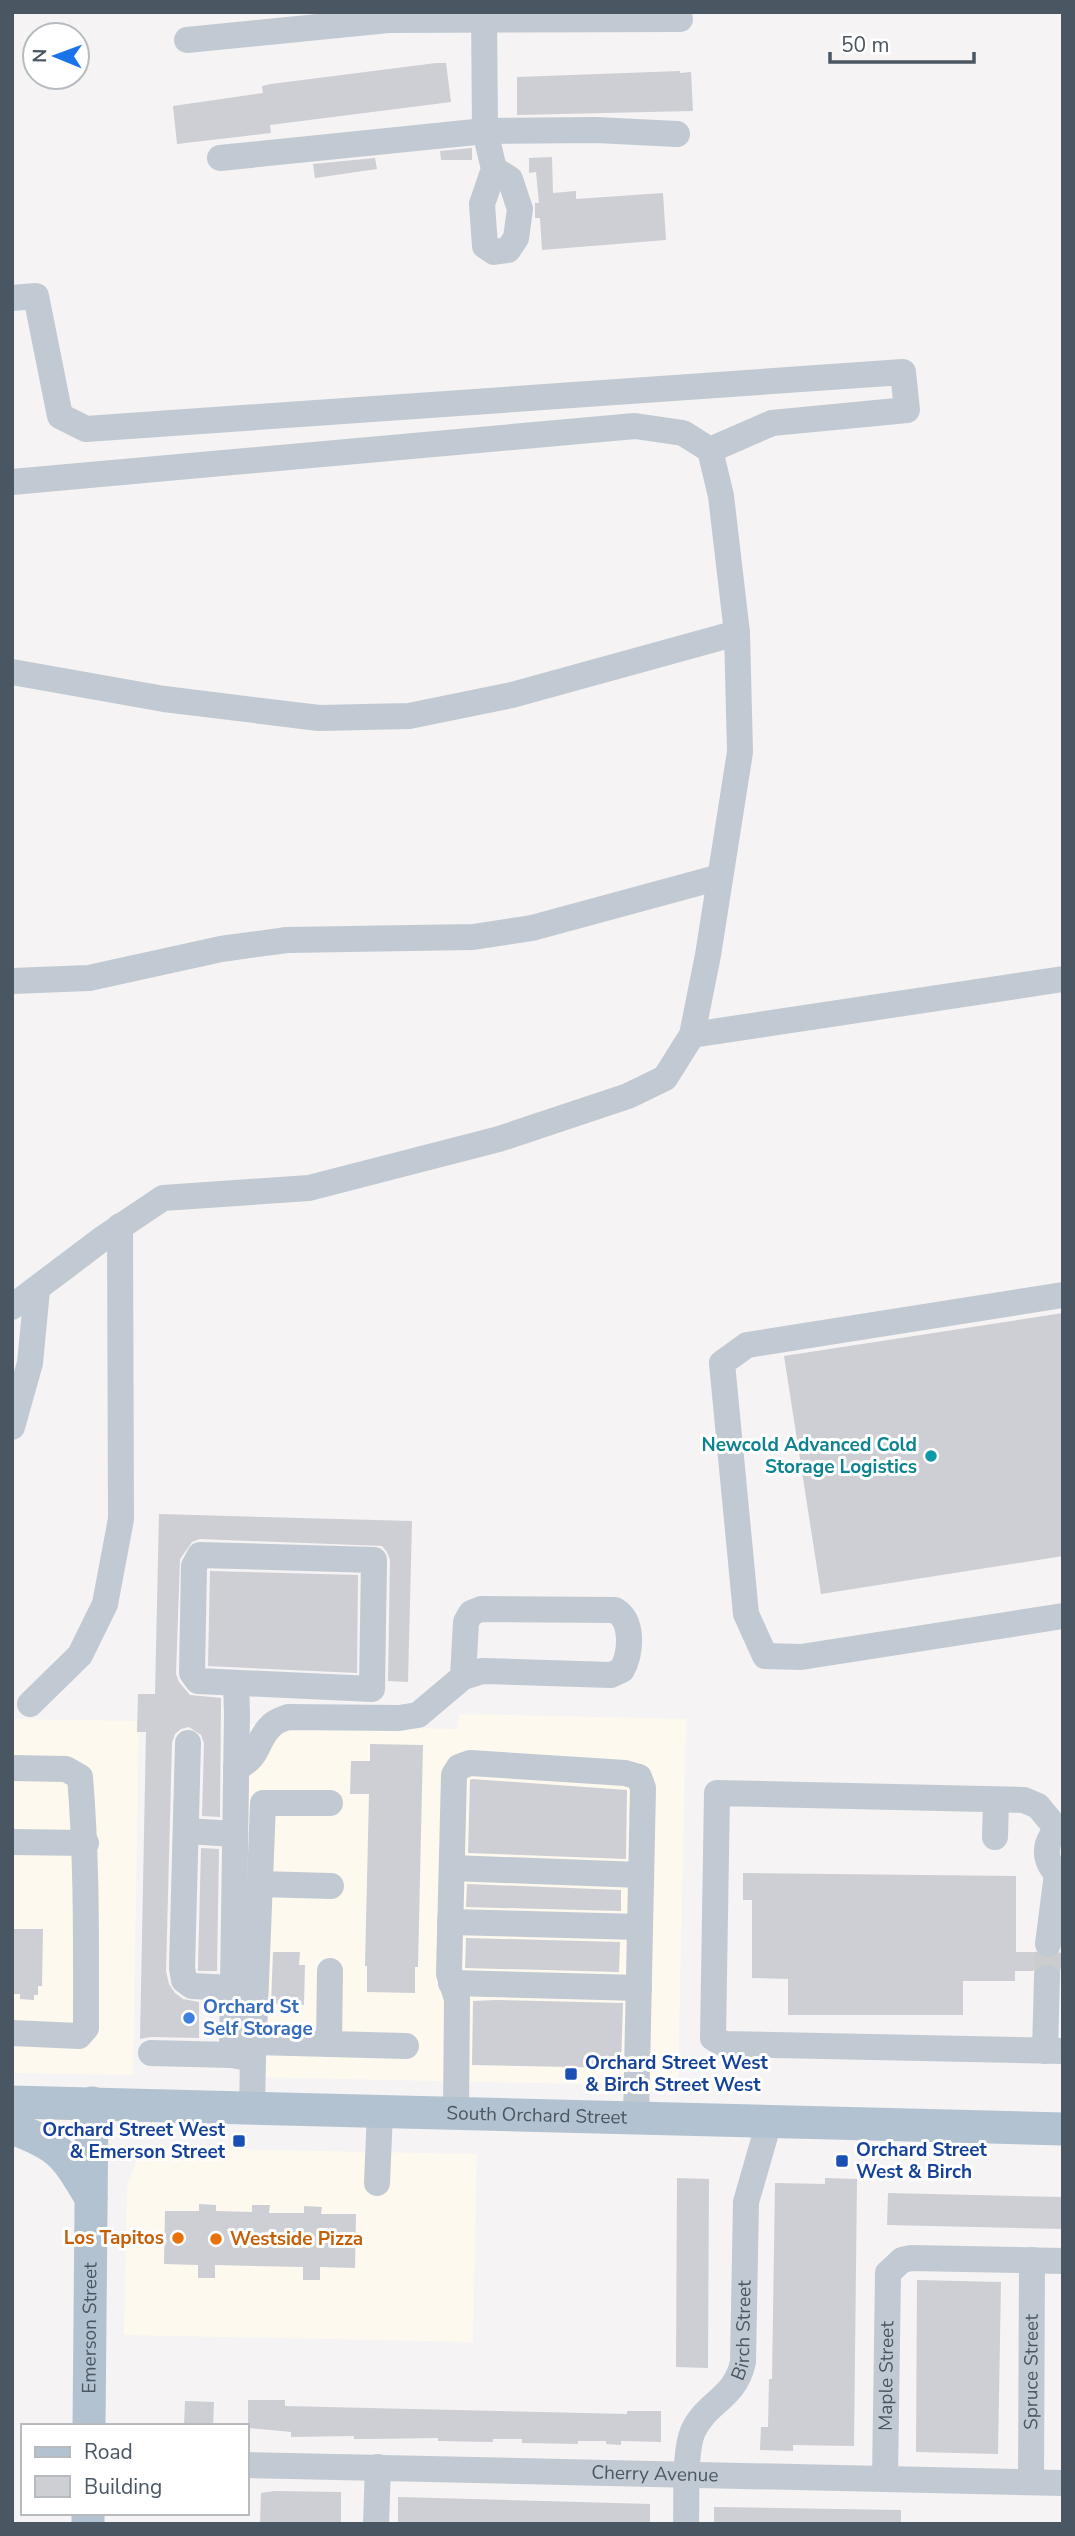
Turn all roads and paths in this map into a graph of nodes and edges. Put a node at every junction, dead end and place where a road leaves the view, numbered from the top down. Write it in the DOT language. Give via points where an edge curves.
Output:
graph roads {
  1 [pos="485,16"];
  2 [pos="680,19"];
  3 [pos="187,40"];
  4 [pos="485,131"];
  5 [pos="677,134"];
  6 [pos="220,158"];
  7 [pos="494,169"];
  8 [pos="12,298"];
  9 [pos="710,450"];
  10 [pos="12,482"];
  11 [pos="737,633"];
  12 [pos="12,673"];
  13 [pos="720,877"];
  14 [pos="1063,979"];
  15 [pos="12,981"];
  16 [pos="692,1035"];
  17 [pos="120,1226"];
  18 [pos="37,1290"];
  19 [pos="1063,1295"];
  20 [pos="12,1307"];
  21 [pos="12,1427"];
  22 [pos="1063,1616"];
  23 [pos="463,1677"];
  24 [pos="236,1683"];
  25 [pos="30,1704"];
  26 [pos="188,1743"];
  27 [pos="236,1768"];
  28 [pos="12,1769"];
  29 [pos="996,1801"];
  30 [pos="330,1803"];
  31 [pos="1060,1828"];
  32 [pos="186,1831"];
  33 [pos="235,1833"];
  34 [pos="995,1837"];
  35 [pos="12,1842"];
  36 [pos="86,1843"];
  37 [pos="452,1868"];
  38 [pos="641,1875"];
  39 [pos="1060,1875"];
  40 [pos="259,1884"];
  41 [pos="331,1886"];
  42 [pos="450,1923"];
  43 [pos="640,1927"];
  44 [pos="1048,1944"];
  45 [pos="330,1971"];
  46 [pos="1047,1978"];
  47 [pos="452,1983"];
  48 [pos="232,1988"];
  49 [pos="639,1988"];
  50 [pos="12,2033"];
  51 [pos="329,2043"];
  52 [pos="406,2046"];
  53 [pos="1054,2051"];
  54 [pos="246,2052"];
  55 [pos="151,2053"];
  56 [pos="12,2102"];
  57 [pos="92,2103"];
  58 [pos="252,2107"];
  59 [pos="380,2111"];
  60 [pos="456,2113"];
  61 [pos="636,2118"];
  62 [pos="769,2122"];
  63 [pos="12,2129"];
  64 [pos="1063,2129"];
  65 [pos="377,2183"];
  66 [pos="90,2198"];
  67 [pos="1032,2260"];
  68 [pos="1063,2261"];
  69 [pos="89,2424"];
  70 [pos="248,2465"];
  71 [pos="378,2467"];
  72 [pos="687,2474"];
  73 [pos="885,2479"];
  74 [pos="1031,2482"];
  75 [pos="1063,2483"];
  76 [pos="376,2524"];
  77 [pos="686,2524"];
  1 -- 2 [label="street"];
  1 -- 3 [label="street" via="388,20"];
  1 -- 4 [label="street"];
  4 -- 5 [label="street"];
  4 -- 6 [label="street"];
  4 -- 7 [label="street"];
  8 -- 9 [label="street" via="36,296 60,416 86,429 903,372 907,410 772,423"];
  9 -- 10 [label="street" via="683,433 635,426"];
  9 -- 11 [label="street" via="721,496"];
  11 -- 12 [label="street" via="512,695 410,716 319,718 164,699"];
  11 -- 13 [label="street" via="740,752"];
  13 -- 15 [label="street" via="532,928 473,937 287,940 221,949 89,978"];
  13 -- 16 [label="street"];
  14 -- 16 [label="street"];
  16 -- 17 [label="street" via="665,1078 499,1139 309,1188 163,1198"];
  17 -- 18 [label="street"];
  17 -- 25 [label="street" via="121,1519 105,1604 80,1655"];
  18 -- 20 [label="street"];
  18 -- 21 [label="street" via="30,1363"];
  19 -- 22 [label="street" via="747,1345 722,1363 746,1614 765,1656 801,1657"];
  23 -- 23 [label="street" via="482,1671 611,1675 622,1670 627,1660 628,1624 615,1610 481,1609 471,1613 466,1622"];
  23 -- 27 [label="street" via="418,1715 288,1717 273,1723 250,1762"];
  24 -- 24 [label="street" via="372,1689 374,1560 200,1555 194,1566 192,1673 198,1681"];
  24 -- 27 [label="street"];
  26 -- 32 [label="street"];
  27 -- 33 [label="street"];
  28 -- 36 [label="street" via="66,1769 80,1777"];
  29 -- 31 [label="street" via="1024,1800"];
  29 -- 34 [label="street"];
  29 -- 53 [label="street" via="717,1794 713,2038 724,2044"];
  30 -- 40 [label="street" via="263,1803"];
  31 -- 39 [label="street" via="1047,1843 1046,1852 1051,1868"];
  32 -- 33 [label="street"];
  32 -- 48 [label="street" via="184,1980 192,1986"];
  33 -- 48 [label="street"];
  35 -- 36 [label="street"];
  36 -- 50 [label="street" via="86,2028 79,2036"];
  37 -- 38 [label="street"];
  37 -- 38 [label="street" via="454,1775 470,1763 639,1777 643,1788"];
  37 -- 42 [label="street"];
  38 -- 43 [label="street"];
  39 -- 44 [label="street"];
  40 -- 41 [label="street"];
  40 -- 54 [label="street"];
  42 -- 43 [label="street"];
  42 -- 47 [label="street"];
  43 -- 49 [label="street"];
  45 -- 51 [label="street"];
  46 -- 53 [label="street"];
  47 -- 49 [label="street"];
  47 -- 60 [label="street" via="457,2000"];
  48 -- 54 [label="street"];
  49 -- 61 [label="street"];
  51 -- 52 [label="street"];
  51 -- 54 [label="street"];
  54 -- 55 [label="street"];
  54 -- 58 [label="street"];
  56 -- 57 [label="main road, South Orchard Street"];
  57 -- 58 [label="main road, South Orchard Street"];
  57 -- 66 [label="main road, Emerson Street"];
  58 -- 59 [label="main road, South Orchard Street"];
  59 -- 60 [label="main road, South Orchard Street"];
  59 -- 65 [label="street"];
  60 -- 61 [label="main road, South Orchard Street"];
  61 -- 62 [label="main road, South Orchard Street"];
  62 -- 64 [label="main road, South Orchard Street"];
  62 -- 72 [label="street, Birch Street" via="746,2202 743,2362 727,2394 693,2432"];
  63 -- 66 [label="main road" via="55,2148"];
  66 -- 69 [label="main road, Emerson Street"];
  67 -- 68 [label="street"];
  67 -- 73 [label="street, Maple Street" via="911,2258 888,2273"];
  67 -- 74 [label="street, Spruce Street"];
  70 -- 71 [label="street, Cherry Avenue"];
  71 -- 72 [label="street, Cherry Avenue"];
  71 -- 76 [label="street"];
  72 -- 73 [label="street, Cherry Avenue"];
  72 -- 77 [label="street, Birch Street"];
  73 -- 74 [label="street, Cherry Avenue"];
  74 -- 75 [label="street, Cherry Avenue"];
}
